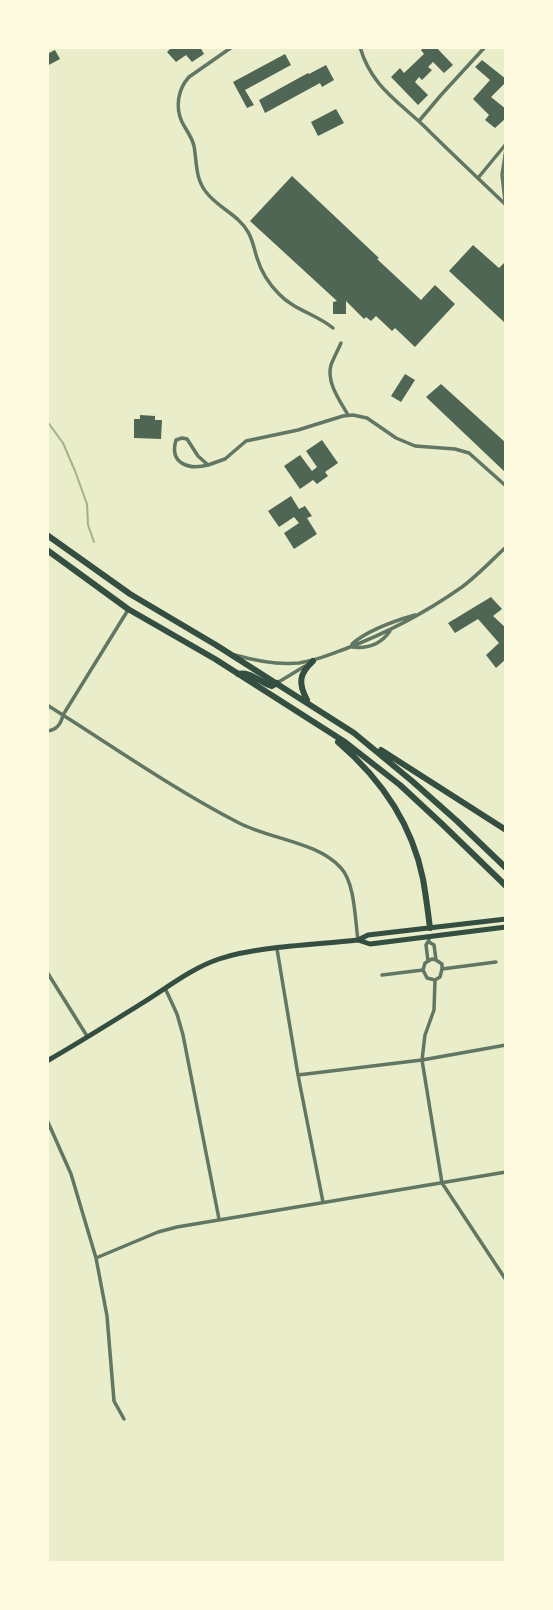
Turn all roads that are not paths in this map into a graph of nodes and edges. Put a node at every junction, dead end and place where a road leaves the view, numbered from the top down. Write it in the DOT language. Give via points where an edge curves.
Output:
graph roads {
  1 [pos="232,47"];
  2 [pos="360,47"];
  3 [pos="485,47"];
  4 [pos="419,122"];
  5 [pos="506,146"];
  6 [pos="478,178"];
  7 [pos="504,203"];
  8 [pos="506,209"];
  9 [pos="333,328"];
  10 [pos="341,343"];
  11 [pos="348,415"];
  12 [pos="208,465"];
  13 [pos="506,486"];
  14 [pos="47,535"];
  15 [pos="506,547"];
  16 [pos="47,550"];
  17 [pos="128,609"];
  18 [pos="416,615"];
  19 [pos="350,647"];
  20 [pos="230,654"];
  21 [pos="313,661"];
  22 [pos="238,674"];
  23 [pos="277,683"];
  24 [pos="47,705"];
  25 [pos="310,705"];
  26 [pos="63,715"];
  27 [pos="321,727"];
  28 [pos="47,731"];
  29 [pos="354,733"];
  30 [pos="506,830"];
  31 [pos="506,868"];
  32 [pos="506,886"];
  33 [pos="506,919"];
  34 [pos="506,927"];
  35 [pos="430,928"];
  36 [pos="442,936"];
  37 [pos="429,939"];
  38 [pos="358,940"];
  39 [pos="277,949"];
  40 [pos="436,960"];
  41 [pos="428,961"];
  42 [pos="496,962"];
  43 [pos="442,969"];
  44 [pos="423,971"];
  45 [pos="47,972"];
  46 [pos="382,975"];
  47 [pos="435,979"];
  48 [pos="165,988"];
  49 [pos="88,1037"];
  50 [pos="506,1045"];
  51 [pos="422,1060"];
  52 [pos="47,1061"];
  53 [pos="298,1075"];
  54 [pos="47,1120"];
  55 [pos="506,1172"];
  56 [pos="442,1183"];
  57 [pos="323,1202"];
  58 [pos="219,1219"];
  59 [pos="96,1258"];
  60 [pos="506,1280"];
  61 [pos="124,1419"];
  1 -- 9 [label="street" via="189,78 180,93 178,111 192,140 199,178 211,198 249,233 263,272 278,294"];
  2 -- 4 [label="street" via="380,88"];
  3 -- 4 [label="street"];
  4 -- 6 [label="street"];
  5 -- 6 [label="street"];
  5 -- 7 [label="street"];
  6 -- 7 [label="street"];
  7 -- 8 [label="street"];
  10 -- 11 [label="street" via="330,373"];
  11 -- 12 [label="street" via="246,441 225,459"];
  11 -- 13 [label="street" via="367,418 415,446 466,451"];
  12 -- 12 [label="street" via="187,439 176,440 174,452 180,462 193,468"];
  14 -- 20 [label="main road" via="130,594"];
  15 -- 18 [label="street" via="463,586"];
  16 -- 17 [label="main road"];
  17 -- 22 [label="main road"];
  17 -- 26 [label="street"];
  18 -- 19 [label="street"];
  18 -- 19 [label="street" via="374,631"];
  19 -- 21 [label="street"];
  20 -- 21 [label="street" via="268,663"];
  20 -- 23 [label="main road"];
  21 -- 23 [label="street"];
  21 -- 25 [label="main road" via="304,669 301,682"];
  22 -- 23 [label="main road" via="246,672 272,686"];
  22 -- 27 [label="main road"];
  23 -- 25 [label="main road"];
  24 -- 26 [label="street"];
  25 -- 29 [label="main road"];
  26 -- 28 [label="street" via="59,725"];
  26 -- 38 [label="street" via="239,823 333,860 349,880"];
  27 -- 32 [label="main road" via="400,785"];
  27 -- 35 [label="main road" via="365,766 397,810 419,863"];
  29 -- 30 [label="main road"];
  29 -- 31 [label="main road"];
  33 -- 35 [label="main road"];
  34 -- 36 [label="main road"];
  35 -- 36 [label="main road"];
  35 -- 38 [label="main road"];
  36 -- 37 [label="main road"];
  37 -- 38 [label="main road" via="370,944"];
  37 -- 40 [label="street"];
  37 -- 41 [label="street"];
  38 -- 39 [label="main road"];
  39 -- 48 [label="main road" via="217,960"];
  39 -- 53 [label="street"];
  40 -- 41 [label="street"];
  40 -- 43 [label="street"];
  41 -- 44 [label="street"];
  42 -- 43 [label="street"];
  43 -- 47 [label="street"];
  44 -- 46 [label="street"];
  44 -- 47 [label="street" via="427,978"];
  45 -- 49 [label="street"];
  47 -- 51 [label="street" via="434,1010"];
  48 -- 49 [label="main road"];
  48 -- 58 [label="street" via="183,1035"];
  49 -- 52 [label="main road"];
  50 -- 51 [label="street"];
  51 -- 53 [label="street"];
  51 -- 56 [label="street"];
  53 -- 57 [label="street"];
  54 -- 59 [label="street" via="71,1174"];
  55 -- 56 [label="street"];
  56 -- 57 [label="street"];
  56 -- 60 [label="street"];
  57 -- 58 [label="street"];
  58 -- 59 [label="street" via="158,1232"];
  59 -- 61 [label="street" via="107,1316 114,1401"];
}
